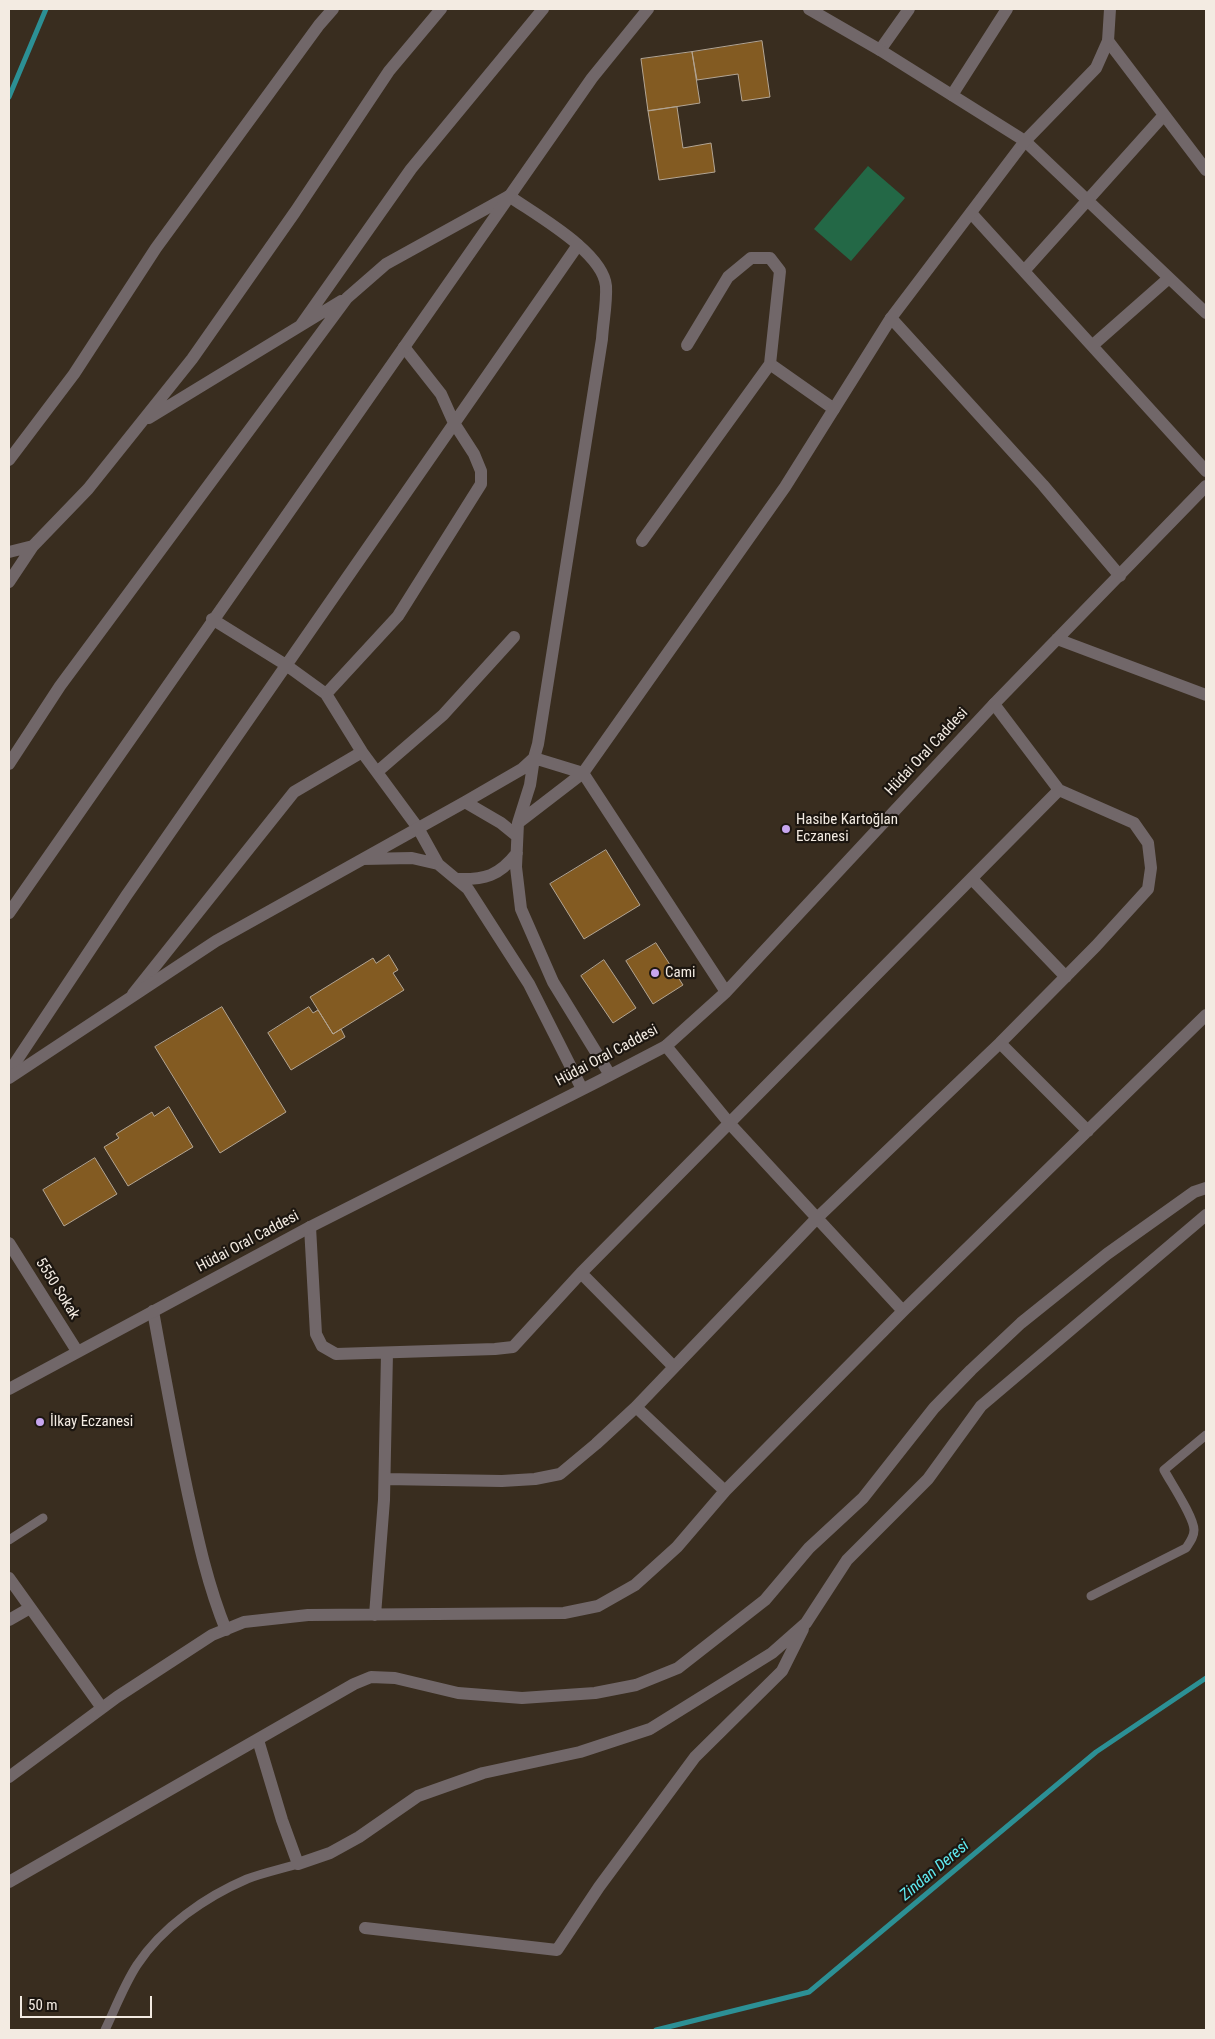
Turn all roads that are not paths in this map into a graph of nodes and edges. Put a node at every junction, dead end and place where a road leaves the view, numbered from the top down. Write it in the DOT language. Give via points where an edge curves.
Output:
graph roads {
  1 [pos="333,9"];
  2 [pos="441,9"];
  3 [pos="543,9"];
  4 [pos="648,9"];
  5 [pos="809,9"];
  6 [pos="909,9"];
  7 [pos="1007,9"];
  8 [pos="1110,9"];
  9 [pos="823,12"];
  10 [pos="1108,41"];
  11 [pos="880,50"];
  12 [pos="952,95"];
  13 [pos="1164,115"];
  14 [pos="1025,141"];
  15 [pos="1206,170"];
  16 [pos="510,196"];
  17 [pos="1088,200"];
  18 [pos="971,213"];
  19 [pos="578,244"];
  20 [pos="1024,271"];
  21 [pos="1169,278"];
  22 [pos="347,298"];
  23 [pos="1206,313"];
  24 [pos="891,318"];
  25 [pos="301,326"];
  26 [pos="687,345"];
  27 [pos="1092,345"];
  28 [pos="404,347"];
  29 [pos="770,364"];
  30 [pos="834,409"];
  31 [pos="141,423"];
  32 [pos="454,423"];
  33 [pos="9,460"];
  34 [pos="1206,471"];
  35 [pos="1206,486"];
  36 [pos="642,541"];
  37 [pos="33,546"];
  38 [pos="9,552"];
  39 [pos="1120,576"];
  40 [pos="9,582"];
  41 [pos="212,619"];
  42 [pos="514,637"];
  43 [pos="1057,639"];
  44 [pos="286,665"];
  45 [pos="326,694"];
  46 [pos="1206,695"];
  47 [pos="994,704"];
  48 [pos="362,752"];
  49 [pos="534,758"];
  50 [pos="9,764"];
  51 [pos="376,772"];
  52 [pos="583,773"];
  53 [pos="1059,790"];
  54 [pos="465,802"];
  55 [pos="518,823"];
  56 [pos="418,828"];
  57 [pos="517,836"];
  58 [pos="517,853"];
  59 [pos="361,860"];
  60 [pos="438,864"];
  61 [pos="456,879"];
  62 [pos="972,879"];
  63 [pos="9,913"];
  64 [pos="1066,977"];
  65 [pos="726,992"];
  66 [pos="132,996"];
  67 [pos="1206,1016"];
  68 [pos="1000,1044"];
  69 [pos="666,1046"];
  70 [pos="9,1072"];
  71 [pos="610,1076"];
  72 [pos="9,1078"];
  73 [pos="582,1089"];
  74 [pos="730,1124"];
  75 [pos="1088,1131"];
  76 [pos="1206,1188"];
  77 [pos="1206,1215"];
  78 [pos="817,1218"];
  79 [pos="310,1227"];
  80 [pos="9,1243"];
  81 [pos="581,1273"];
  82 [pos="153,1311"];
  83 [pos="903,1311"];
  84 [pos="77,1352"];
  85 [pos="387,1353"];
  86 [pos="674,1367"];
  87 [pos="9,1388"];
  88 [pos="636,1407"];
  89 [pos="1206,1435"];
  90 [pos="385,1479"];
  91 [pos="725,1491"];
  92 [pos="43,1518"];
  93 [pos="9,1540"];
  94 [pos="9,1578"];
  95 [pos="1091,1596"];
  96 [pos="30,1608"];
  97 [pos="375,1615"];
  98 [pos="9,1620"];
  99 [pos="806,1623"];
  100 [pos="226,1630"];
  101 [pos="102,1708"];
  102 [pos="258,1740"];
  103 [pos="9,1777"];
  104 [pos="298,1864"];
  105 [pos="9,1882"];
  106 [pos="365,1928"];
  107 [pos="105,2030"];
  1 -- 33 [label="street" via="156,248 74,374"];
  2 -- 31 [label="street" via="389,71 192,359"];
  3 -- 25 [label="street" via="411,168"];
  4 -- 16 [label="street" via="592,78"];
  5 -- 9 [label="street"];
  6 -- 11 [label="street"];
  7 -- 12 [label="street"];
  8 -- 10 [label="street"];
  9 -- 11 [label="street"];
  10 -- 13 [label="street"];
  10 -- 14 [label="street" via="1096,68"];
  11 -- 12 [label="street"];
  12 -- 14 [label="street"];
  13 -- 15 [label="street"];
  13 -- 17 [label="street"];
  14 -- 17 [label="street"];
  14 -- 18 [label="street"];
  16 -- 19 [label="street"];
  16 -- 22 [label="street" via="386,264"];
  16 -- 28 [label="street"];
  17 -- 20 [label="street"];
  17 -- 21 [label="street"];
  18 -- 20 [label="street"];
  18 -- 24 [label="street"];
  19 -- 32 [label="street"];
  19 -- 49 [label="street" via="596,262 606,284 602,339"];
  20 -- 27 [label="street"];
  21 -- 23 [label="street"];
  21 -- 27 [label="street"];
  22 -- 25 [label="street"];
  22 -- 50 [label="street" via="66,678"];
  24 -- 30 [label="street"];
  24 -- 39 [label="street" via="1043,485"];
  25 -- 31 [label="street"];
  26 -- 29 [label="street" via="728,277 751,258 770,258 780,271"];
  27 -- 34 [label="street"];
  28 -- 32 [label="street" via="442,394"];
  28 -- 41 [label="street"];
  29 -- 30 [label="street"];
  29 -- 36 [label="street"];
  30 -- 52 [label="street" via="785,487"];
  31 -- 37 [label="street" via="88,489"];
  32 -- 44 [label="street"];
  32 -- 45 [label="street" via="474,454 481,471 481,484 398,616"];
  35 -- 39 [label="street, Hüdai Oral Caddesi"];
  37 -- 38 [label="street"];
  37 -- 40 [label="street"];
  39 -- 43 [label="street, Hüdai Oral Caddesi"];
  41 -- 44 [label="street"];
  41 -- 63 [label="street"];
  42 -- 51 [label="street" via="443,715"];
  43 -- 46 [label="street"];
  43 -- 47 [label="street, Hüdai Oral Caddesi"];
  44 -- 45 [label="street"];
  44 -- 70 [label="street"];
  45 -- 48 [label="street"];
  47 -- 53 [label="street"];
  47 -- 65 [label="street, Hüdai Oral Caddesi"];
  48 -- 51 [label="street"];
  48 -- 66 [label="street" via="294,792"];
  49 -- 52 [label="street"];
  49 -- 54 [label="street" via="522,769"];
  49 -- 55 [label="street" via="530,785"];
  51 -- 56 [label="street"];
  52 -- 55 [label="street"];
  52 -- 65 [label="street"];
  53 -- 62 [label="street"];
  53 -- 64 [label="street" via="1134,823 1148,843 1152,868 1148,889"];
  54 -- 56 [label="street"];
  54 -- 57 [label="street"];
  55 -- 57 [label="street"];
  56 -- 59 [label="street"];
  56 -- 60 [label="street"];
  57 -- 58 [label="street"];
  58 -- 61 [label="street" via="505,868 494,874 474,880"];
  58 -- 71 [label="street" via="521,909 552,982"];
  59 -- 60 [label="street" via="412,858"];
  59 -- 66 [label="street" via="216,940"];
  60 -- 61 [label="street"];
  61 -- 73 [label="street" via="468,889 528,984"];
  62 -- 64 [label="street"];
  62 -- 74 [label="street"];
  64 -- 68 [label="street"];
  65 -- 69 [label="street, Hüdai Oral Caddesi"];
  66 -- 72 [label="street"];
  67 -- 75 [label="street"];
  68 -- 75 [label="street"];
  68 -- 78 [label="street"];
  69 -- 71 [label="street, Hüdai Oral Caddesi"];
  69 -- 74 [label="street"];
  71 -- 73 [label="street, Hüdai Oral Caddesi"];
  73 -- 79 [label="street, Hüdai Oral Caddesi"];
  74 -- 78 [label="street"];
  74 -- 81 [label="street"];
  75 -- 83 [label="street"];
  76 -- 102 [label="street" via="1194,1192 1107,1254 1021,1323 934,1408 863,1498 809,1548 765,1600 678,1668 628,1687 595,1693 522,1698 458,1693 395,1678 371,1677"];
  77 -- 99 [label="street" via="981,1406 928,1479 847,1560"];
  78 -- 83 [label="street"];
  78 -- 86 [label="street"];
  79 -- 82 [label="street, Hüdai Oral Caddesi"];
  79 -- 85 [label="street" via="316,1334 322,1346 336,1354"];
  80 -- 84 [label="street, 5550 Sokak"];
  81 -- 85 [label="street" via="513,1347"];
  81 -- 86 [label="street"];
  82 -- 84 [label="street, Hüdai Oral Caddesi"];
  82 -- 100 [label="street" via="200,1548"];
  83 -- 91 [label="street"];
  84 -- 87 [label="street, Hüdai Oral Caddesi"];
  85 -- 90 [label="street"];
  86 -- 88 [label="street"];
  88 -- 90 [label="street" via="560,1474 502,1481"];
  88 -- 91 [label="street"];
  89 -- 95 [label="lane" via="1164,1470 1193,1522 1194,1533 1190,1543 1186,1548"];
  90 -- 97 [label="street"];
  91 -- 97 [label="street" via="677,1546 635,1585 598,1606 564,1612"];
  92 -- 93 [label="lane"];
  94 -- 96 [label="street"];
  96 -- 98 [label="street"];
  96 -- 101 [label="street"];
  97 -- 100 [label="street" via="308,1615 244,1622"];
  99 -- 104 [label="street" via="772,1653 650,1729 580,1752 483,1773 418,1796 359,1838"];
  99 -- 106 [label="street" via="782,1671 694,1756 557,1950"];
  100 -- 101 [label="street" via="212,1635"];
  101 -- 103 [label="street"];
  102 -- 104 [label="street"];
  102 -- 105 [label="street"];
  104 -- 107 [label="lane" via="248,1879 220,1892 172,1925 136,1966"];
}
